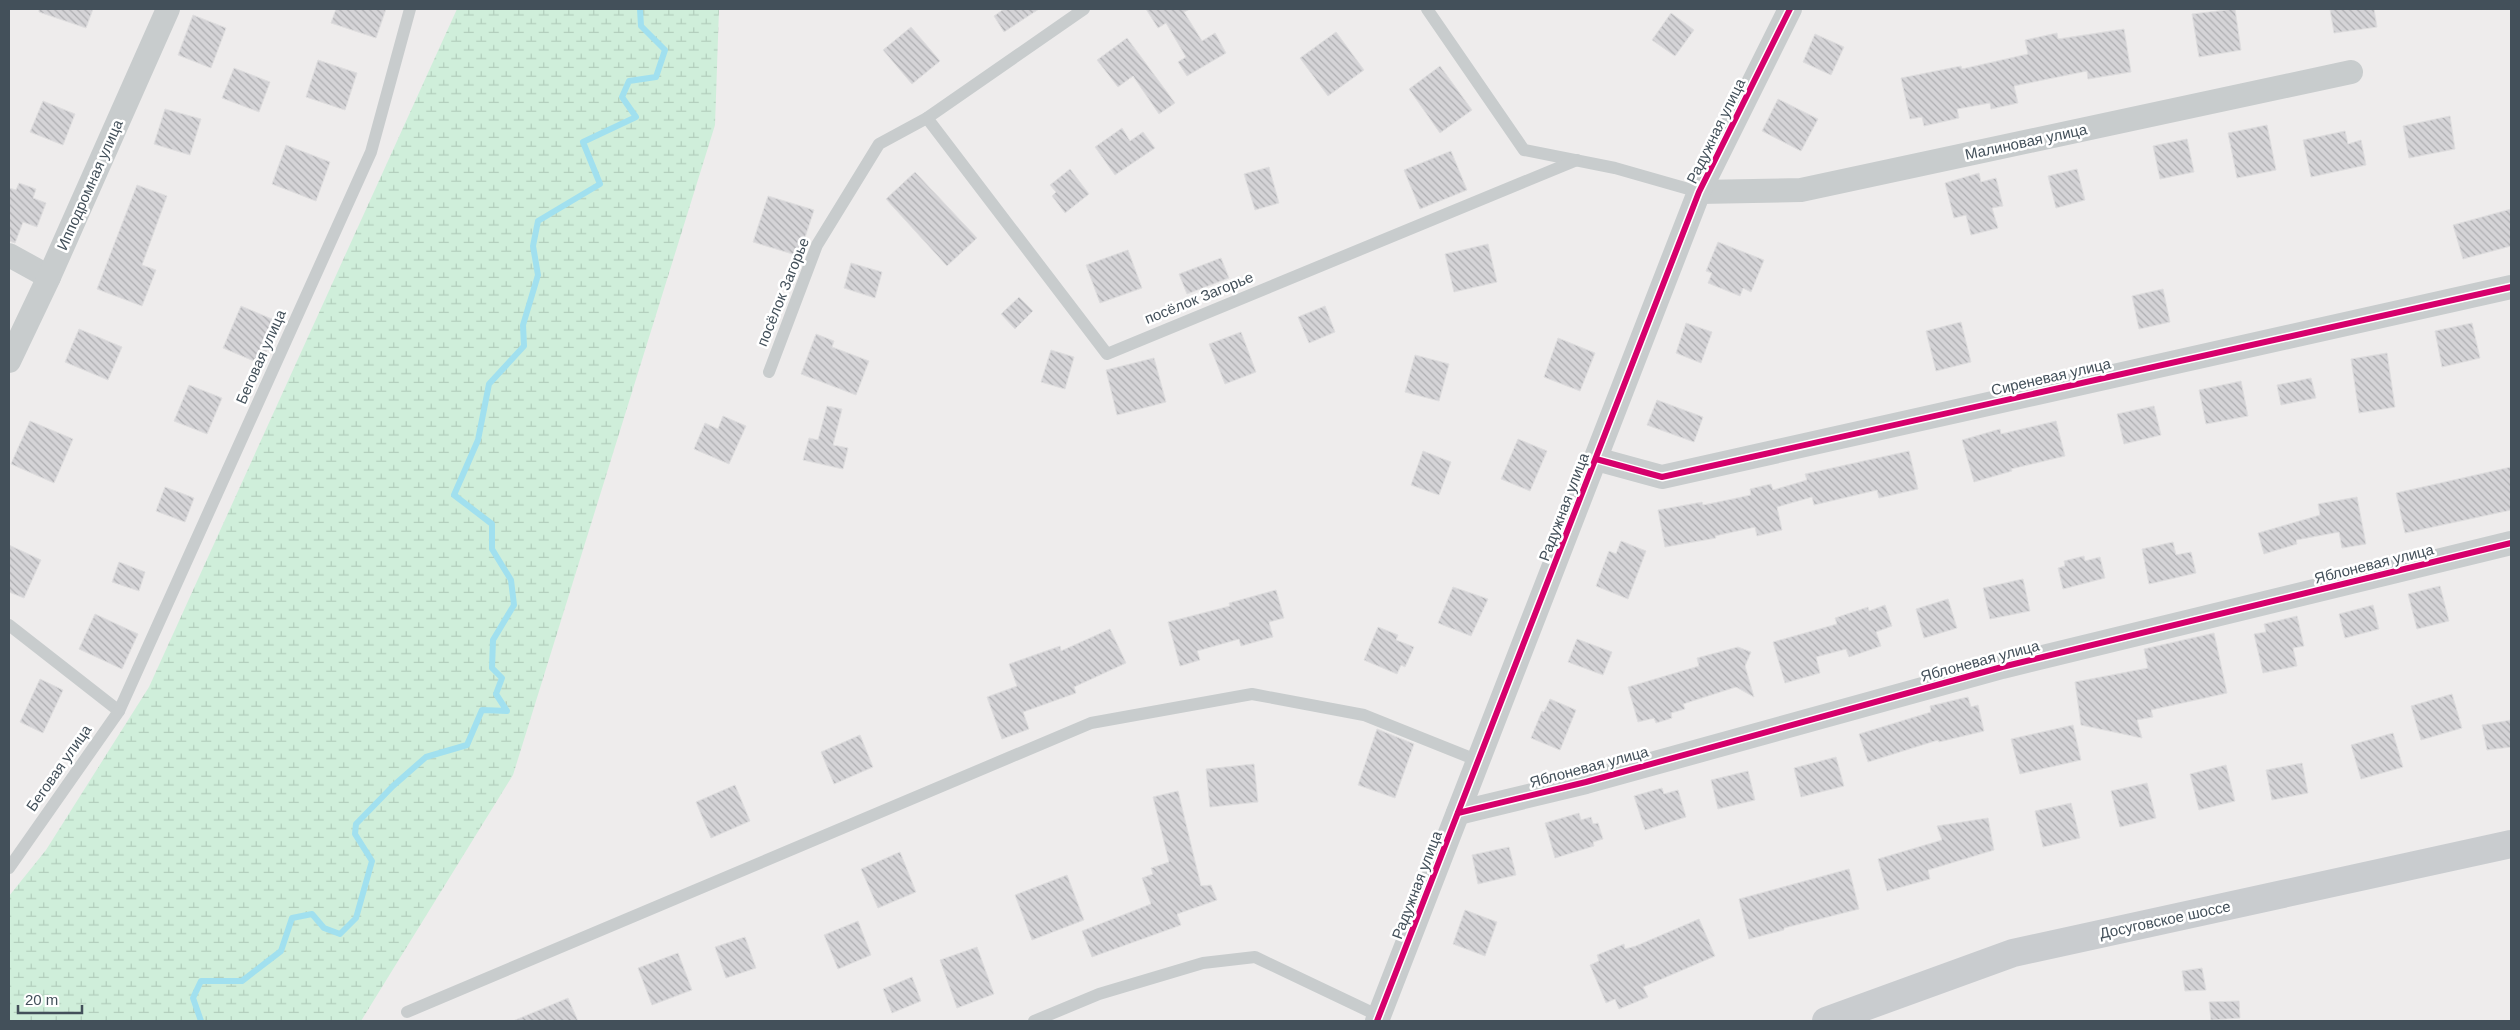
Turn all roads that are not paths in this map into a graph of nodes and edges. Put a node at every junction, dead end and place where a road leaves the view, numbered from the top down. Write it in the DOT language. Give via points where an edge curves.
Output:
graph roads {
  1 [pos="168,9"];
  2 [pos="410,9"];
  3 [pos="1084,9"];
  4 [pos="1426,9"];
  5 [pos="1790,9"];
  6 [pos="2352,72"];
  7 [pos="927,118"];
  8 [pos="1577,160"];
  9 [pos="1699,192"];
  10 [pos="9,255"];
  11 [pos="49,277"];
  12 [pos="2511,287"];
  13 [pos="9,361"];
  14 [pos="769,372"];
  15 [pos="1596,459"];
  16 [pos="2511,543"];
  17 [pos="9,625"];
  18 [pos="119,711"];
  19 [pos="1479,761"];
  20 [pos="1458,813"];
  21 [pos="2511,844"];
  22 [pos="9,868"];
  23 [pos="407,1012"];
  24 [pos="1378,1018"];
  25 [pos="1034,1021"];
  26 [pos="1826,1021"];
  1 -- 11 [label="street, Ипподромная улица"];
  2 -- 18 [label="lane, Беговая улица" via="371,152"];
  3 -- 7 [label="lane, посёлок Загорье"];
  4 -- 8 [label="lane" via="1524,150"];
  5 -- 9 [label="street, Радужная улица"];
  6 -- 9 [label="street, Малиновая улица" via="1801,190"];
  7 -- 8 [label="lane, посёлок Загорье" via="1107,354"];
  7 -- 14 [label="lane, посёлок Загорье" via="879,144 818,245"];
  8 -- 9 [label="lane"];
  9 -- 15 [label="street, Радужная улица"];
  10 -- 11 [label="street"];
  11 -- 13 [label="street, Ипподромная улица"];
  12 -- 15 [label="street, Сиреневая улица" via="1662,477"];
  15 -- 19 [label="street, Радужная улица"];
  16 -- 20 [label="street, Яблоневая улица" via="2002,667 1586,782"];
  17 -- 18 [label="lane"];
  18 -- 22 [label="lane, Беговая улица"];
  19 -- 20 [label="street, Радужная улица"];
  19 -- 23 [label="lane" via="1364,715 1252,694 1092,723"];
  20 -- 24 [label="street, Радужная улица"];
  21 -- 26 [label="main road, Досуговское шоссе" via="2014,953"];
  24 -- 25 [label="lane" via="1255,957 1193,966 1099,994"];
}
